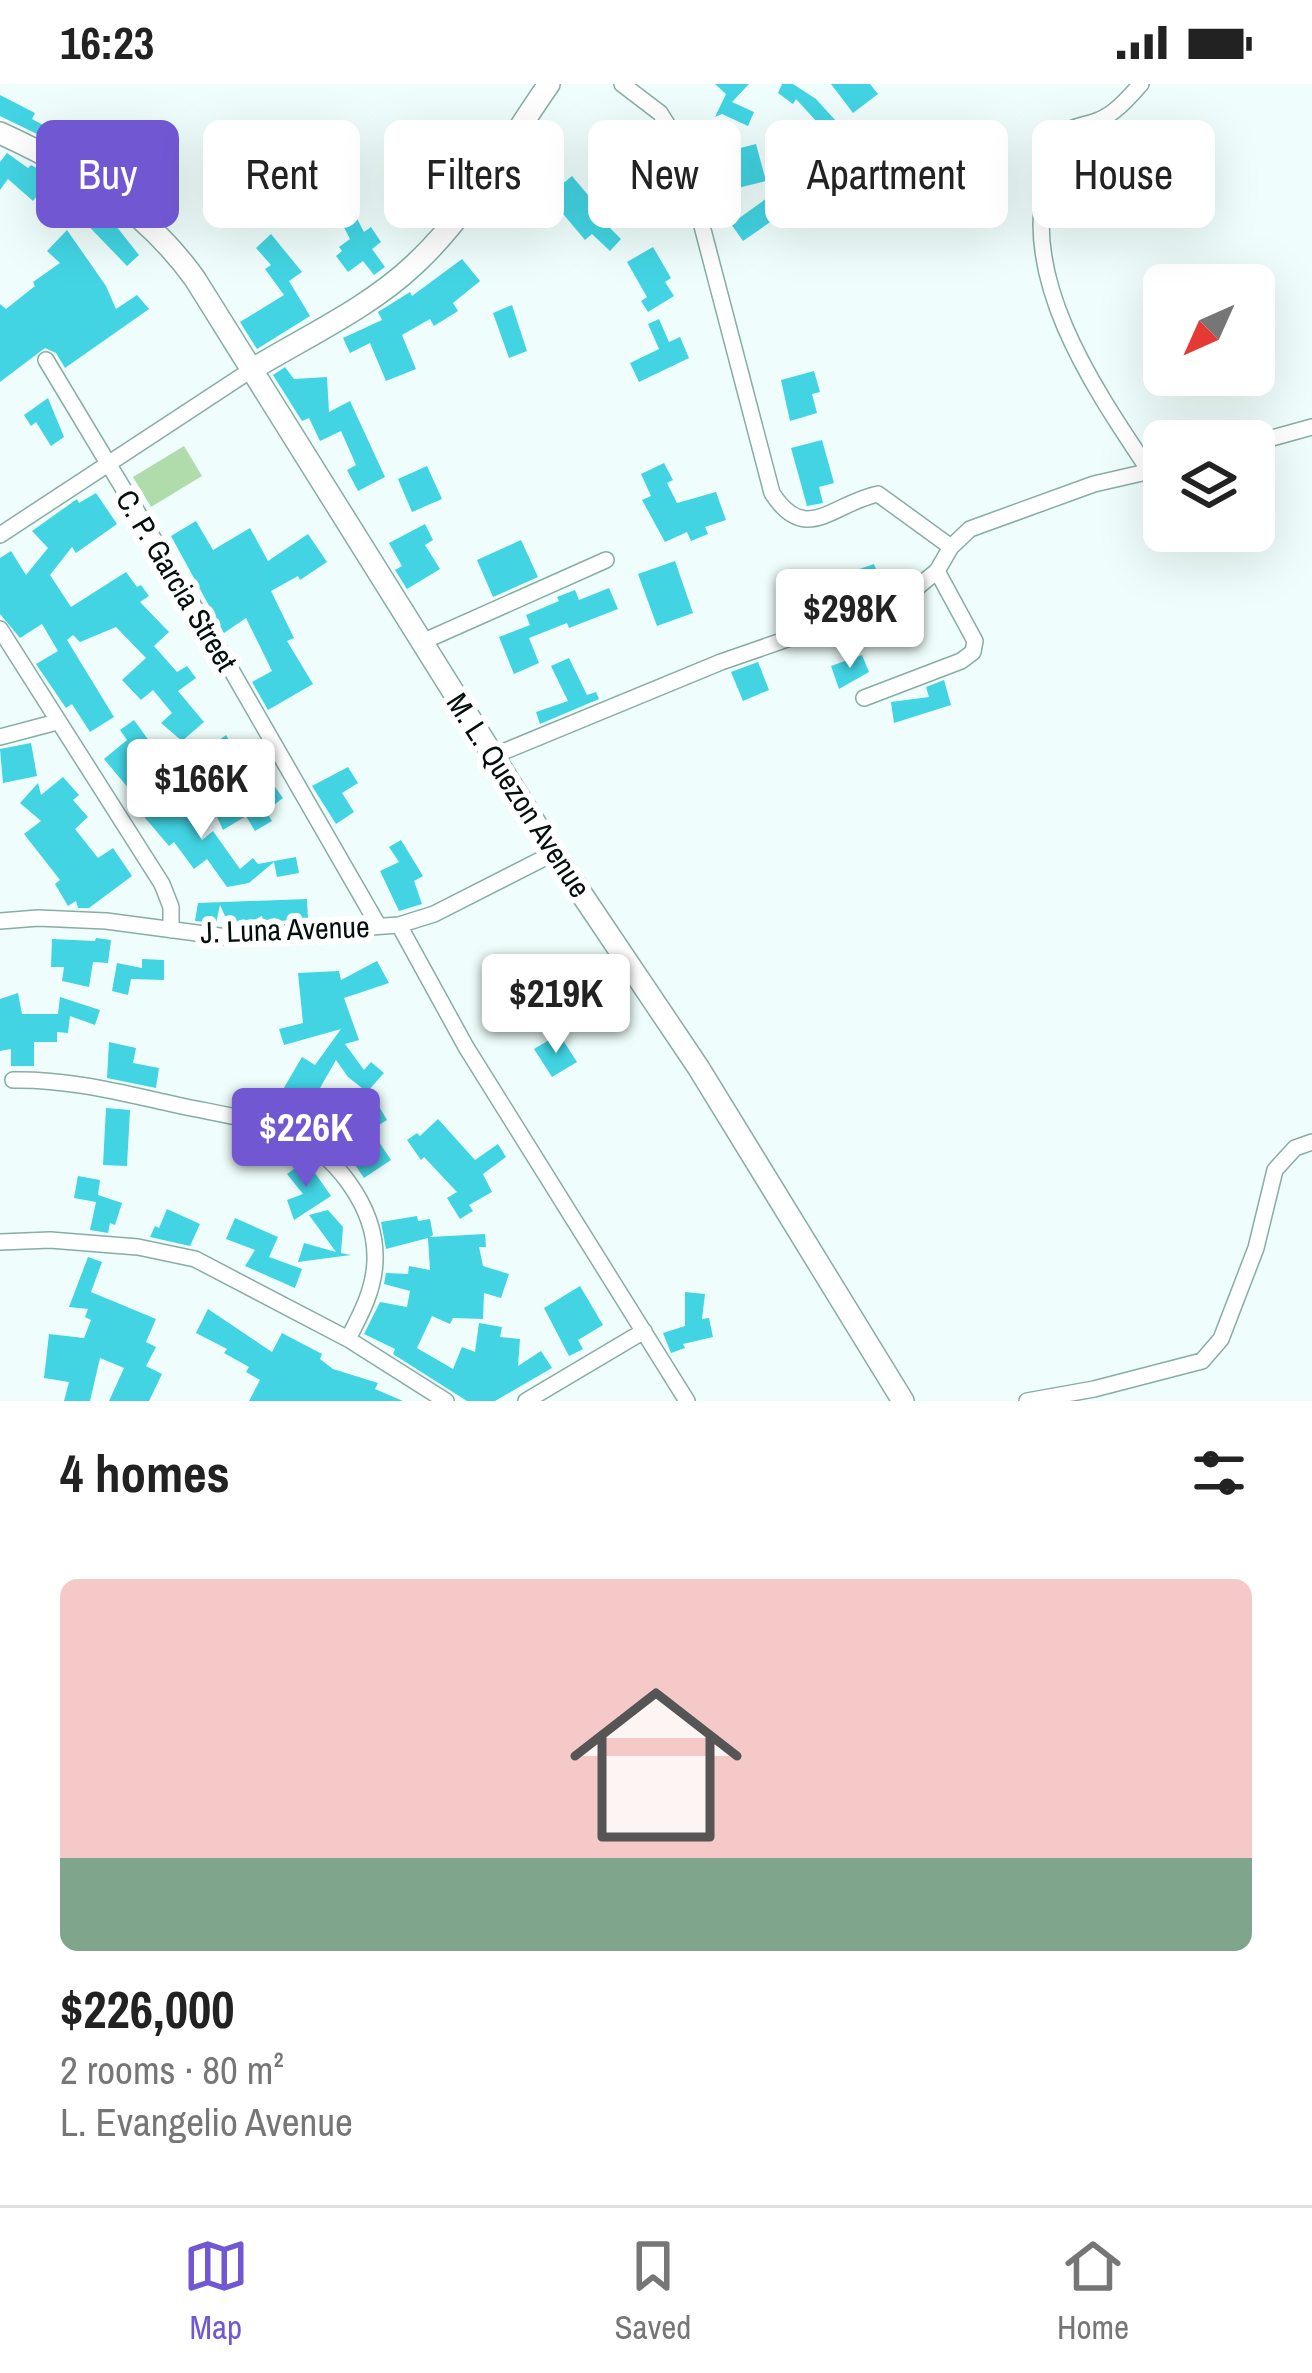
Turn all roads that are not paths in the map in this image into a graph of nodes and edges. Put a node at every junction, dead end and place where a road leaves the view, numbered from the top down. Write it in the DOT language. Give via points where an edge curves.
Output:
graph roads {
  1 [pos="548,84"];
  2 [pos="622,84"];
  3 [pos="1141,84"];
  4 [pos="0,134"];
  5 [pos="46,361"];
  6 [pos="251,370"];
  7 [pos="1312,427"];
  8 [pos="1275,437"];
  9 [pos="1143,450"];
  10 [pos="107,464"];
  11 [pos="1143,473"];
  12 [pos="0,535"];
  13 [pos="951,547"];
  14 [pos="606,560"];
  15 [pos="938,571"];
  16 [pos="0,629"];
  17 [pos="422,642"];
  18 [pos="864,698"];
  19 [pos="57,722"];
  20 [pos="0,736"];
  21 [pos="494,756"];
  22 [pos="554,853"];
  23 [pos="0,921"];
  24 [pos="378,925"];
  25 [pos="399,925"];
  26 [pos="171,930"];
  27 [pos="13,1080"];
  28 [pos="1312,1142"];
  29 [pos="0,1242"];
  30 [pos="644,1331"];
  31 [pos="348,1339"];
  32 [pos="446,1401"];
  33 [pos="526,1401"];
  34 [pos="687,1401"];
  35 [pos="903,1401"];
  36 [pos="1027,1401"];
  1 -- 6 [label="main road" via="416,263"];
  2 -- 13 [label="street" via="660,113 681,146 772,493 783,510 815,519 878,494"];
  3 -- 9 [label="street" via="1112,113 1063,136 1039,230 1079,358"];
  4 -- 6 [label="main road, M. L. Quezon Avenue" via="103,188 152,225"];
  5 -- 10 [label="street, C. P. Garcia Street"];
  6 -- 10 [label="street"];
  6 -- 17 [label="main road, M. L. Quezon Avenue"];
  7 -- 8 [label="street"];
  10 -- 12 [label="street"];
  10 -- 24 [label="street, C. P. Garcia Street"];
  11 -- 13 [label="street" via="1000,518"];
  13 -- 15 [label="street"];
  14 -- 17 [label="street"];
  15 -- 18 [label="street" via="975,640 973,652"];
  15 -- 21 [label="street" via="903,599 721,662"];
  16 -- 19 [label="street"];
  17 -- 21 [label="main road, M. L. Quezon Avenue"];
  19 -- 20 [label="street"];
  19 -- 26 [label="street" via="161,884"];
  21 -- 22 [label="main road, M. L. Quezon Avenue"];
  22 -- 25 [label="street, J. Luna Avenue"];
  22 -- 35 [label="main road, M. L. Quezon Avenue" via="698,1067"];
  23 -- 26 [label="street, J. Luna Avenue"];
  24 -- 25 [label="street, J. Luna Avenue"];
  24 -- 26 [label="street, J. Luna Avenue" via="241,937"];
  25 -- 30 [label="street"];
  27 -- 31 [label="street" via="116,1091 267,1125 312,1145 345,1178 373,1240 372,1283"];
  28 -- 36 [label="street" via="1275,1170 1256,1248 1221,1339 1202,1361"];
  29 -- 31 [label="street" via="138,1247 195,1259"];
  30 -- 33 [label="street"];
  30 -- 34 [label="street"];
  31 -- 32 [label="street"];
}
